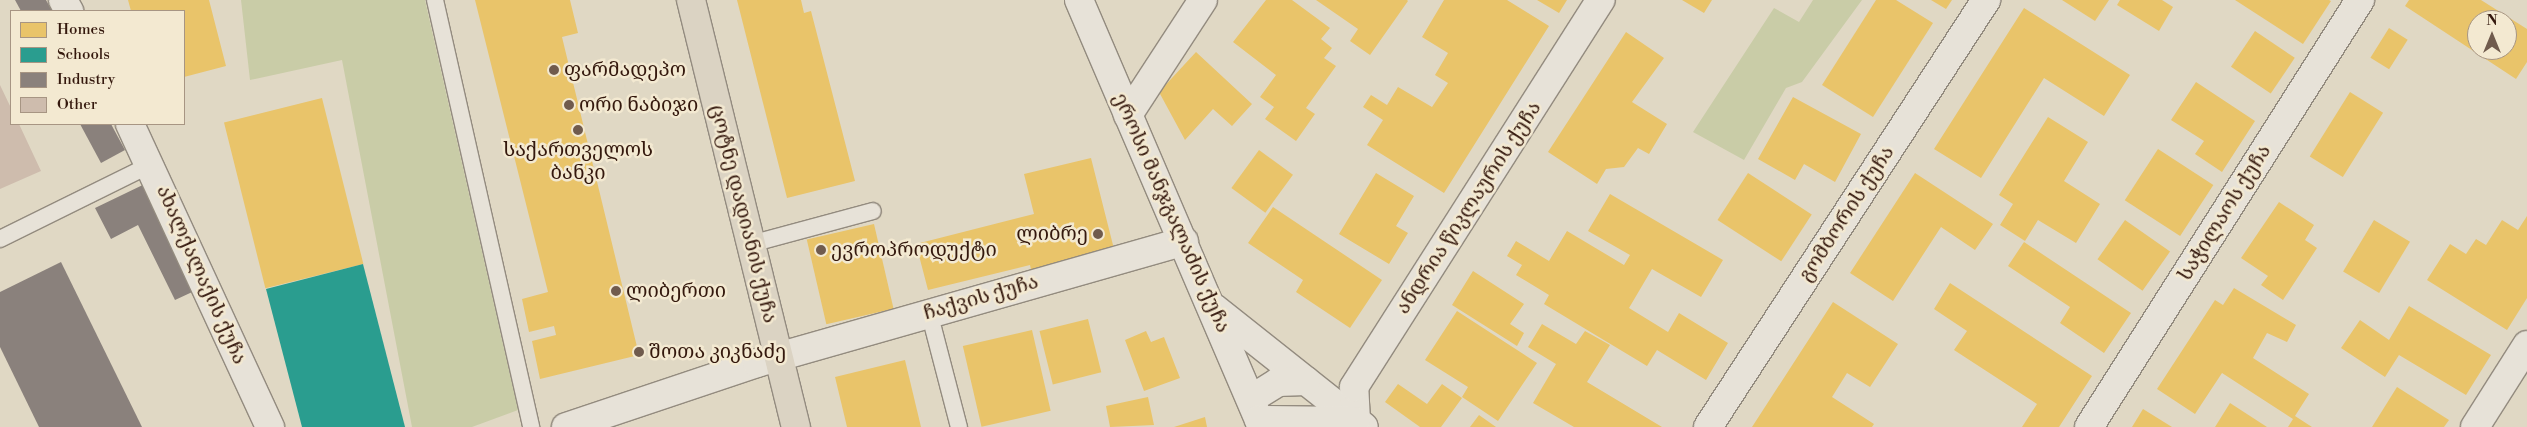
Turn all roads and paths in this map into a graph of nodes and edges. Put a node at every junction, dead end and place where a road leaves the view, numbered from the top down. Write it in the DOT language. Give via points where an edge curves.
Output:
graph roads {
  1 [pos="435,0"];
  2 [pos="691,0"];
  3 [pos="1079,0"];
  4 [pos="1203,0"];
  5 [pos="1601,0"];
  6 [pos="1986,0"];
  7 [pos="2360,0"];
  8 [pos="1128,115"];
  9 [pos="131,125"];
  10 [pos="152,164"];
  11 [pos="873,210"];
  12 [pos="0,239"];
  13 [pos="1184,241"];
  14 [pos="751,244"];
  15 [pos="1214,308"];
  16 [pos="929,312"];
  17 [pos="2527,345"];
  18 [pos="778,357"];
  19 [pos="1306,381"];
  20 [pos="1257,415"];
  21 [pos="1357,425"];
  22 [pos="270,427"];
  23 [pos="531,427"];
  24 [pos="566,427"];
  25 [pos="796,427"];
  26 [pos="959,427"];
  27 [pos="1708,427"];
  28 [pos="2089,427"];
  29 [pos="2475,427"];
  1 -- 23 [label="lane"];
  2 -- 14 [label="main road, ცოტნე დადიანის ქუჩა"];
  3 -- 8 [label="street, ეროსი მანჯგალაძის ქუჩა"];
  4 -- 8 [label="street"];
  5 -- 21 [label="street, ანდრია წიკლაურის ქუჩა" via="1354,388"];
  6 -- 27 [label="street, გომბორის ქუჩა"];
  7 -- 28 [label="street, საჭილაოს ქუჩა"];
  8 -- 13 [label="street, ეროსი მანჯგალაძის ქუჩა"];
  9 -- 10 [label="street, ახალქალაქის ქუჩა"];
  10 -- 12 [label="lane"];
  10 -- 22 [label="street, ახალქალაქის ქუჩა"];
  11 -- 14 [label="lane"];
  13 -- 15 [label="street, ეროსი მანჯგალაძის ქუჩა"];
  13 -- 16 [label="street, ჩაქვის ქუჩა"];
  14 -- 18 [label="main road, ცოტნე დადიანის ქუჩა"];
  15 -- 19 [label="street"];
  15 -- 20 [label="street, ეროსი მანჯგალაძის ქუჩა"];
  16 -- 18 [label="street, ჩაქვის ქუჩა"];
  16 -- 26 [label="lane"];
  17 -- 29 [label="street"];
  18 -- 24 [label="street, ჩაქვის ქუჩა"];
  18 -- 25 [label="main road, ცოტნე დადიანის ქუჩა"];
  19 -- 20 [label="street" via="1278,382"];
  19 -- 21 [label="street"];
  20 -- 21 [label="street"];
}
